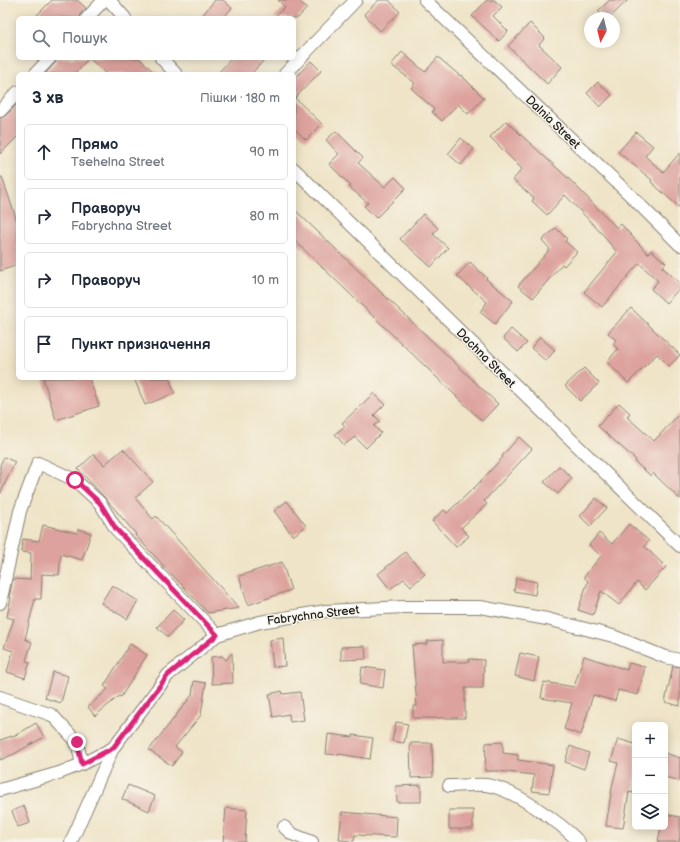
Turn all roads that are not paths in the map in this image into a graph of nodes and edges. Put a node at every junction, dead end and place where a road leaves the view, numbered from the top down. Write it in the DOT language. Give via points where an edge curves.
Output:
graph roads {
  1 [pos="104,0"];
  2 [pos="109,0"];
  3 [pos="356,0"];
  4 [pos="425,0"];
  5 [pos="89,16"];
  6 [pos="123,16"];
  7 [pos="48,60"];
  8 [pos="163,60"];
  9 [pos="37,72"];
  10 [pos="174,72"];
  11 [pos="287,72"];
  12 [pos="16,94"];
  13 [pos="0,111"];
  14 [pos="296,171"];
  15 [pos="680,245"];
  16 [pos="680,546"];
  17 [pos="0,603"];
  18 [pos="217,635"];
  19 [pos="680,660"];
  20 [pos="0,697"];
  21 [pos="113,748"];
  22 [pos="82,764"];
  23 [pos="449,786"];
  24 [pos="0,790"];
  25 [pos="284,827"];
  26 [pos="71,842"];
  27 [pos="312,842"];
  28 [pos="579,842"];
  1 -- 5 [label="street"];
  2 -- 6 [label="street"];
  3 -- 11 [label="street"];
  4 -- 15 [label="street, Dalnia Street"];
  7 -- 9 [label="street"];
  8 -- 10 [label="street"];
  12 -- 13 [label="street"];
  14 -- 16 [label="street, Dachna Street"];
  17 -- 18 [label="street" via="20,511 38,463 75,480 100,503 116,529"];
  18 -- 19 [label="street, Fabrychna Street" via="260,622 326,611 404,607 480,608 547,619 613,636 665,657"];
  18 -- 21 [label="street, Fabrychna Street" via="168,675"];
  20 -- 22 [label="street" via="52,715 77,742"];
  21 -- 22 [label="street, Fabrychna Street"];
  21 -- 26 [label="street"];
  22 -- 24 [label="street, Fabrychna Street"];
  23 -- 28 [label="street" via="486,785 505,790 569,832"];
  25 -- 27 [label="street" via="292,834"];
}
